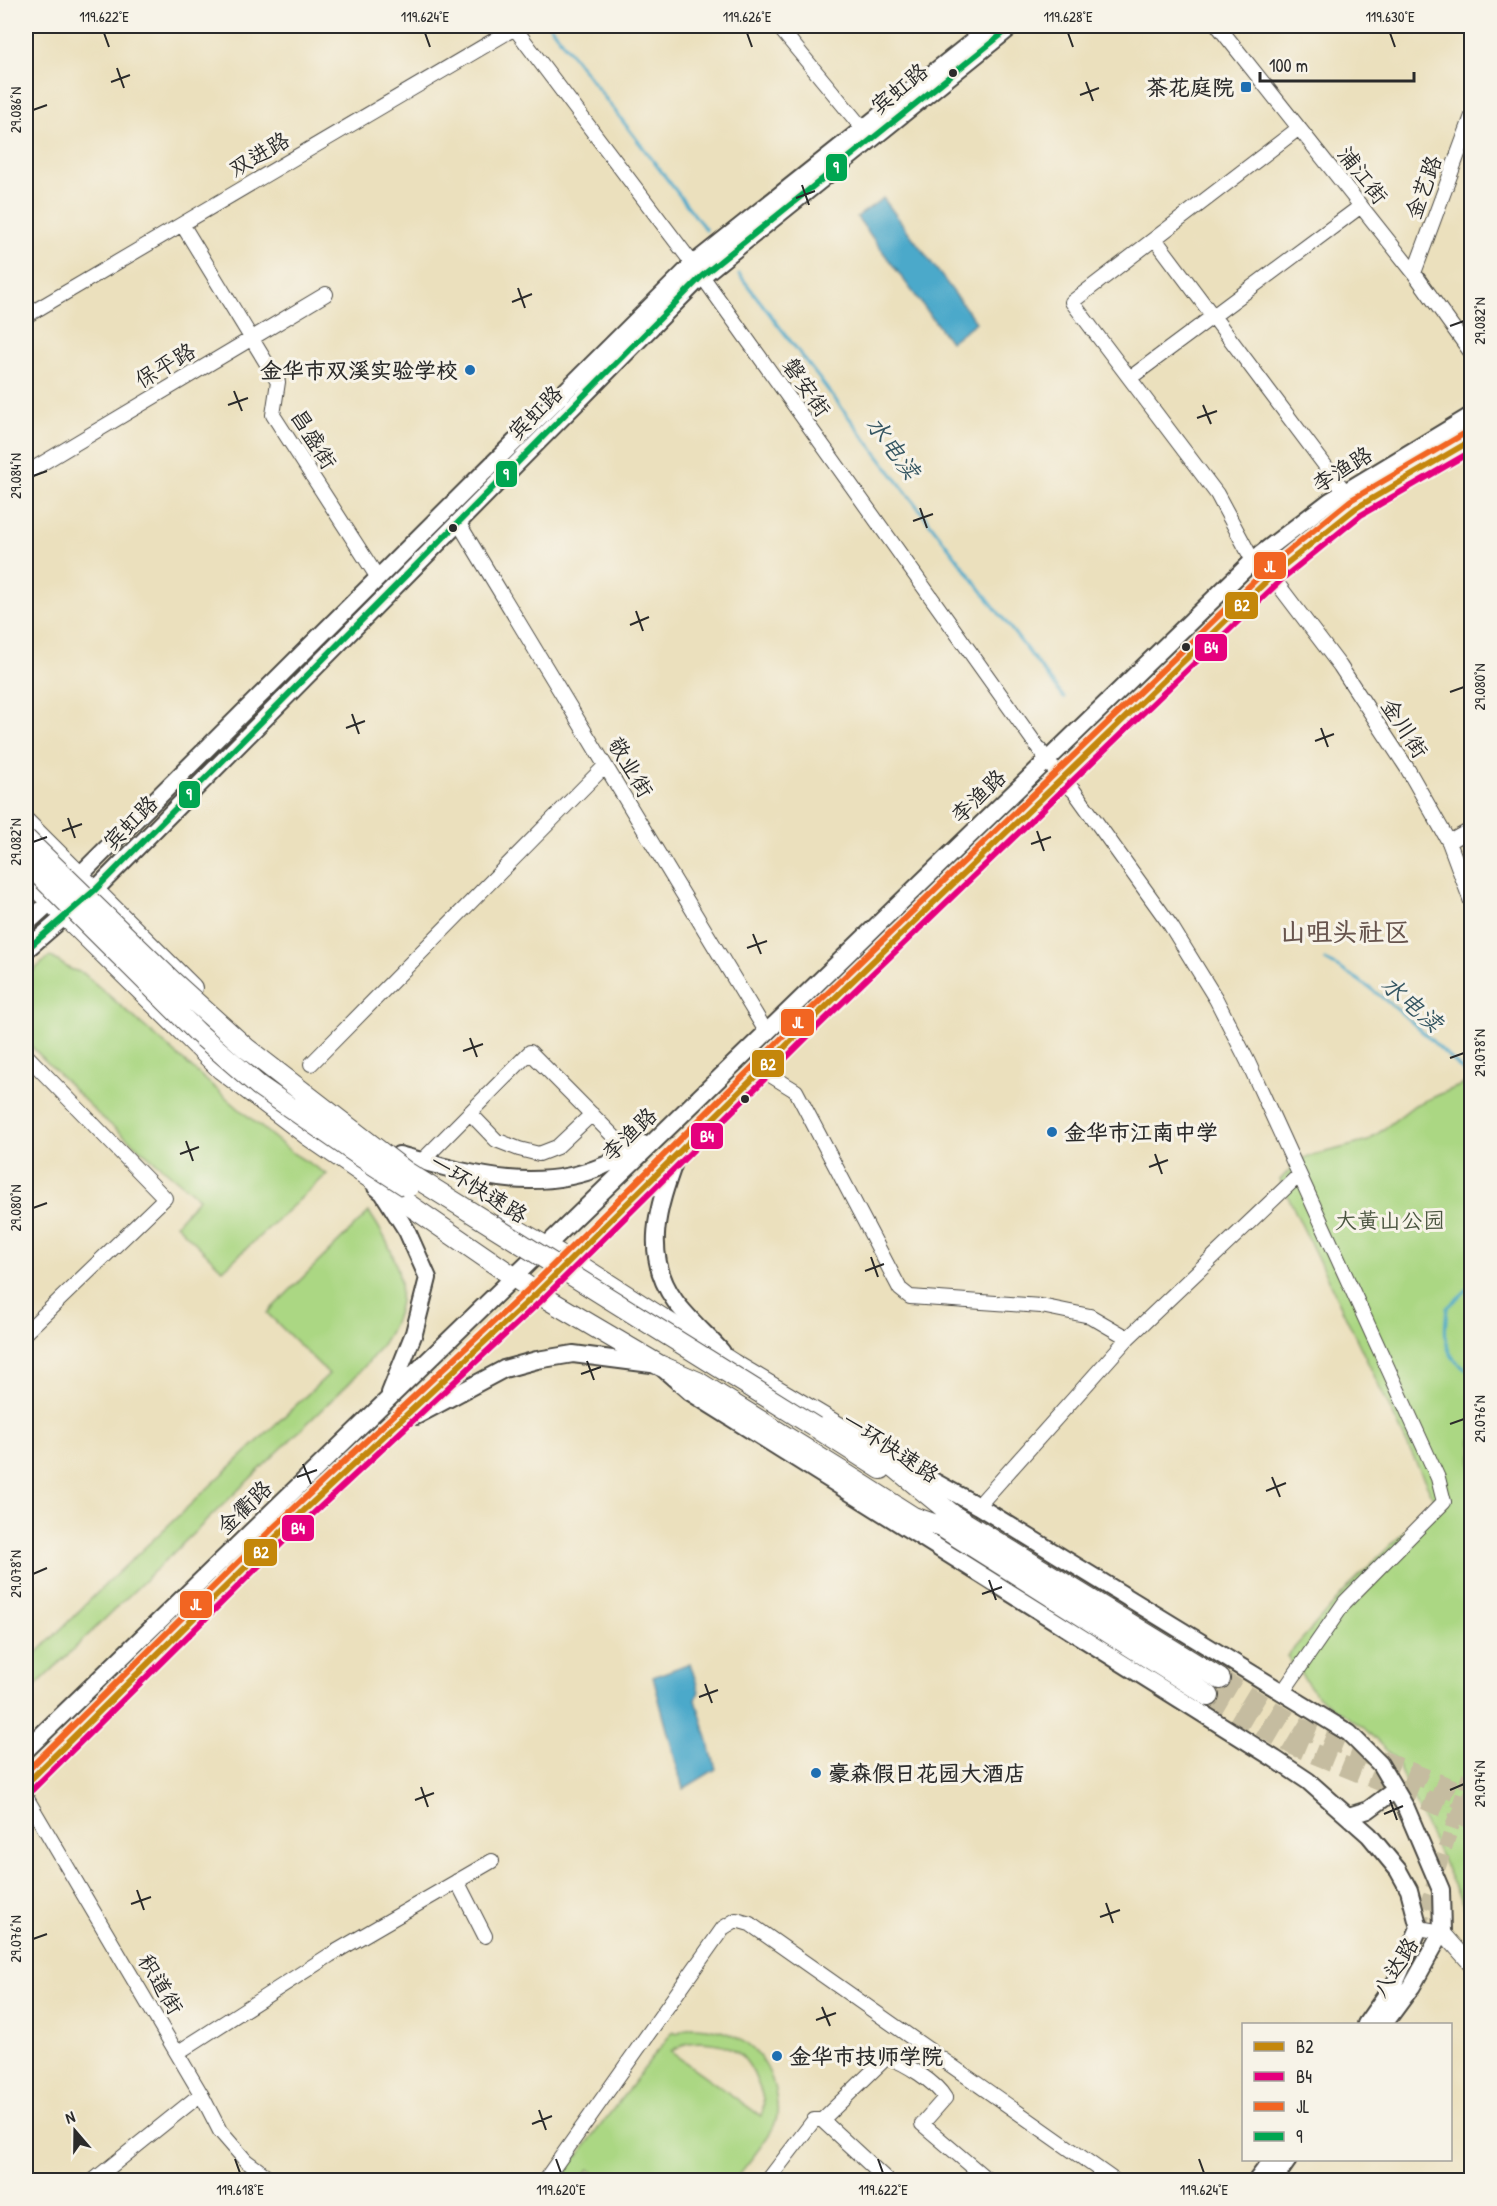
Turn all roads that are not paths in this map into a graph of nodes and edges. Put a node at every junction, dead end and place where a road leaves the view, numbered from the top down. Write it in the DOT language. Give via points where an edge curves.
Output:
graph roads {
  1 [pos="778,26"];
  2 [pos="992,26"];
  3 [pos="1012,26"];
  4 [pos="1218,26"];
  5 [pos="514,27"];
  6 [pos="1472,116"];
  7 [pos="1299,128"];
  8 [pos="863,129"];
  9 [pos="1361,206"];
  10 [pos="183,224"];
  11 [pos="1155,239"];
  12 [pos="698,270"];
  13 [pos="1414,273"];
  14 [pos="326,294"];
  15 [pos="26,316"];
  16 [pos="1214,316"];
  17 [pos="251,338"];
  18 [pos="1472,354"];
  19 [pos="1130,378"];
  20 [pos="1472,415"];
  21 [pos="1472,440"];
  22 [pos="26,473"];
  23 [pos="1345,492"];
  24 [pos="458,522"];
  25 [pos="1253,561"];
  26 [pos="378,578"];
  27 [pos="1281,587"];
  28 [pos="1047,760"];
  29 [pos="605,766"];
  30 [pos="1061,779"];
  31 [pos="26,823"];
  32 [pos="1472,829"];
  33 [pos="26,839"];
  34 [pos="1449,842"];
  35 [pos="26,862"];
  36 [pos="80,875"];
  37 [pos="26,877"];
  38 [pos="95,890"];
  39 [pos="51,902"];
  40 [pos="1472,904"];
  41 [pos="65,916"];
  42 [pos="26,924"];
  43 [pos="26,950"];
  44 [pos="767,1034"];
  45 [pos="26,1055"];
  46 [pos="311,1064"];
  47 [pos="762,1070"];
  48 [pos="470,1113"];
  49 [pos="592,1114"];
  50 [pos="399,1155"];
  51 [pos="676,1155"];
  52 [pos="633,1156"];
  53 [pos="422,1161"];
  54 [pos="360,1172"];
  55 [pos="1299,1174"];
  56 [pos="545,1246"];
  57 [pos="570,1260"];
  58 [pos="515,1276"];
  59 [pos="537,1293"];
  60 [pos="26,1332"];
  61 [pos="1128,1338"];
  62 [pos="733,1364"];
  63 [pos="660,1365"];
  64 [pos="389,1398"];
  65 [pos="393,1429"];
  66 [pos="810,1431"];
  67 [pos="864,1442"];
  68 [pos="978,1506"];
  69 [pos="948,1521"];
  70 [pos="1220,1679"];
  71 [pos="1282,1693"];
  72 [pos="1209,1696"];
  73 [pos="26,1749"];
  74 [pos="26,1784"];
  75 [pos="1395,1790"];
  76 [pos="26,1797"];
  77 [pos="1349,1816"];
  78 [pos="492,1861"];
  79 [pos="457,1881"];
  80 [pos="1419,1928"];
  81 [pos="1442,1932"];
  82 [pos="485,1936"];
  83 [pos="1472,1966"];
  84 [pos="1367,2023"];
  85 [pos="1385,2023"];
  86 [pos="177,2053"];
  87 [pos="201,2094"];
  88 [pos="822,2120"];
  89 [pos="1271,2161"];
  90 [pos="1287,2161"];
  91 [pos="94,2181"];
  92 [pos="272,2181"];
  93 [pos="545,2181"];
  94 [pos="768,2181"];
  95 [pos="887,2181"];
  96 [pos="988,2181"];
  97 [pos="1113,2181"];
  98 [pos="1257,2181"];
  99 [pos="1274,2181"];
  1 -- 8 [label="street"];
  2 -- 8 [label="main road, 宾虹路"];
  3 -- 12 [label="main road, 宾虹路"];
  4 -- 7 [label="street, 浦江街"];
  5 -- 10 [label="street, 双进路"];
  5 -- 12 [label="street, 磐安街"];
  6 -- 13 [label="street, 金艺路"];
  7 -- 9 [label="street, 浦江街"];
  7 -- 11 [label="street"];
  8 -- 12 [label="main road, 宾虹路"];
  9 -- 13 [label="street, 浦江街"];
  9 -- 16 [label="street"];
  10 -- 15 [label="street, 双进路"];
  10 -- 17 [label="street, 昌盛街"];
  11 -- 16 [label="street"];
  11 -- 19 [label="street" via="1072,302"];
  12 -- 24 [label="main road, 宾虹路"];
  12 -- 26 [label="main road, 宾虹路"];
  12 -- 28 [label="street, 磐安街"];
  13 -- 18 [label="street, 浦江街"];
  14 -- 17 [label="street, 保平路"];
  16 -- 19 [label="street"];
  16 -- 23 [label="street"];
  17 -- 22 [label="street, 保平路"];
  17 -- 26 [label="street, 昌盛街" via="278,382 273,415"];
  19 -- 25 [label="street" via="1217,494"];
  20 -- 23 [label="main road, 李渔路"];
  21 -- 30 [label="main road, 李渔路" via="1356,508 1278,571"];
  23 -- 25 [label="main road, 李渔路"];
  24 -- 29 [label="street, 敬业街"];
  24 -- 38 [label="main road, 宾虹路"];
  25 -- 28 [label="main road, 李渔路"];
  26 -- 36 [label="main road, 宾虹路"];
  27 -- 34 [label="street, 金川街" via="1346,675 1407,768"];
  28 -- 30 [label="street, 磐安街"];
  28 -- 44 [label="main road, 李渔路"];
  29 -- 44 [label="street, 敬业街"];
  29 -- 46 [label="street"];
  30 -- 47 [label="main road, 李渔路"];
  30 -- 55 [label="street, 磐安街" via="1074,791 1171,926 1216,999"];
  31 -- 36 [label="highway"];
  32 -- 34 [label="street"];
  33 -- 66 [label="highway, 一环快速路, bridge" via="246,1048 405,1171"];
  34 -- 40 [label="street, 金川街"];
  35 -- 66 [label="highway, 一环快速路, bridge" via="198,1033 259,1086 360,1156 693,1367"];
  36 -- 38 [label="highway"];
  36 -- 39 [label="main road, 宾虹路"];
  37 -- 39 [label="highway"];
  38 -- 41 [label="main road, 宾虹路"];
  38 -- 50 [label="highway" via="227,1023"];
  39 -- 41 [label="highway"];
  39 -- 42 [label="main road, 宾虹路"];
  41 -- 43 [label="main road, 宾虹路"];
  41 -- 54 [label="highway" via="220,1069"];
  44 -- 52 [label="main road, 李渔路" via="663,1134"];
  45 -- 60 [label="street" via="165,1198"];
  47 -- 51 [label="main road, 李渔路"];
  47 -- 61 [label="street" via="796,1090 900,1289 910,1297 1041,1306 1090,1316"];
  48 -- 49 [label="street" via="496,1140 539,1154 557,1147"];
  48 -- 49 [label="street" via="530,1052"];
  48 -- 53 [label="street"];
  49 -- 52 [label="street"];
  50 -- 53 [label="main road"];
  50 -- 56 [label="highway" via="438,1184"];
  51 -- 57 [label="main road, 李渔路"];
  51 -- 62 [label="main road" via="658,1210 655,1242 660,1271 675,1300"];
  52 -- 53 [label="main road" via="550,1180 492,1178"];
  52 -- 56 [label="main road, 李渔路"];
  54 -- 58 [label="highway"];
  54 -- 64 [label="main road" via="383,1193 401,1221 428,1278 414,1333"];
  55 -- 61 [label="street"];
  55 -- 71 [label="street, 磐安街" via="1438,1478 1444,1502 1345,1602"];
  56 -- 57 [label="highway"];
  56 -- 58 [label="main road, 金衢路"];
  57 -- 59 [label="main road, 金衢路"];
  57 -- 62 [label="highway"];
  58 -- 59 [label="highway"];
  58 -- 64 [label="main road, 金衢路"];
  59 -- 63 [label="highway"];
  59 -- 65 [label="main road, 金衢路"];
  61 -- 68 [label="street"];
  62 -- 67 [label="highway"];
  63 -- 65 [label="main road" via="573,1354 537,1360 504,1369"];
  63 -- 69 [label="highway" via="698,1382 913,1517"];
  63 -- 77 [label="main road" via="690,1392 1308,1781"];
  64 -- 73 [label="main road, 金衢路"];
  65 -- 74 [label="main road, 金衢路" via="279,1534"];
  66 -- 69 [label="highway, 一环快速路"];
  67 -- 68 [label="main road"];
  67 -- 69 [label="highway"];
  68 -- 71 [label="main road"];
  69 -- 70 [label="highway"];
  69 -- 72 [label="highway"];
  71 -- 75 [label="main road" via="1349,1733 1380,1764"];
  75 -- 77 [label="main road" via="1368,1810"];
  75 -- 81 [label="main road" via="1441,1890"];
  76 -- 86 [label="street, 积道街"];
  77 -- 80 [label="main road" via="1398,1870 1409,1890"];
  78 -- 79 [label="street"];
  79 -- 82 [label="street"];
  79 -- 86 [label="street" via="330,1954"];
  80 -- 81 [label="street"];
  80 -- 84 [label="main road" via="1396,1982"];
  81 -- 83 [label="street"];
  81 -- 85 [label="main road, 八达路" via="1412,1986"];
  86 -- 87 [label="street, 积道街"];
  87 -- 91 [label="street"];
  87 -- 92 [label="street, 积道街" via="220,2131 246,2161"];
  88 -- 94 [label="street" via="814,2120"];
  88 -- 95 [label="street"];
  88 -- 96 [label="street" via="887,2057 899,2061 940,2089 945,2098 922,2124"];
  89 -- 98 [label="main road"];
  90 -- 99 [label="main road"];
  93 -- 97 [label="street" via="723,1928 736,1920 759,1930"];
}
